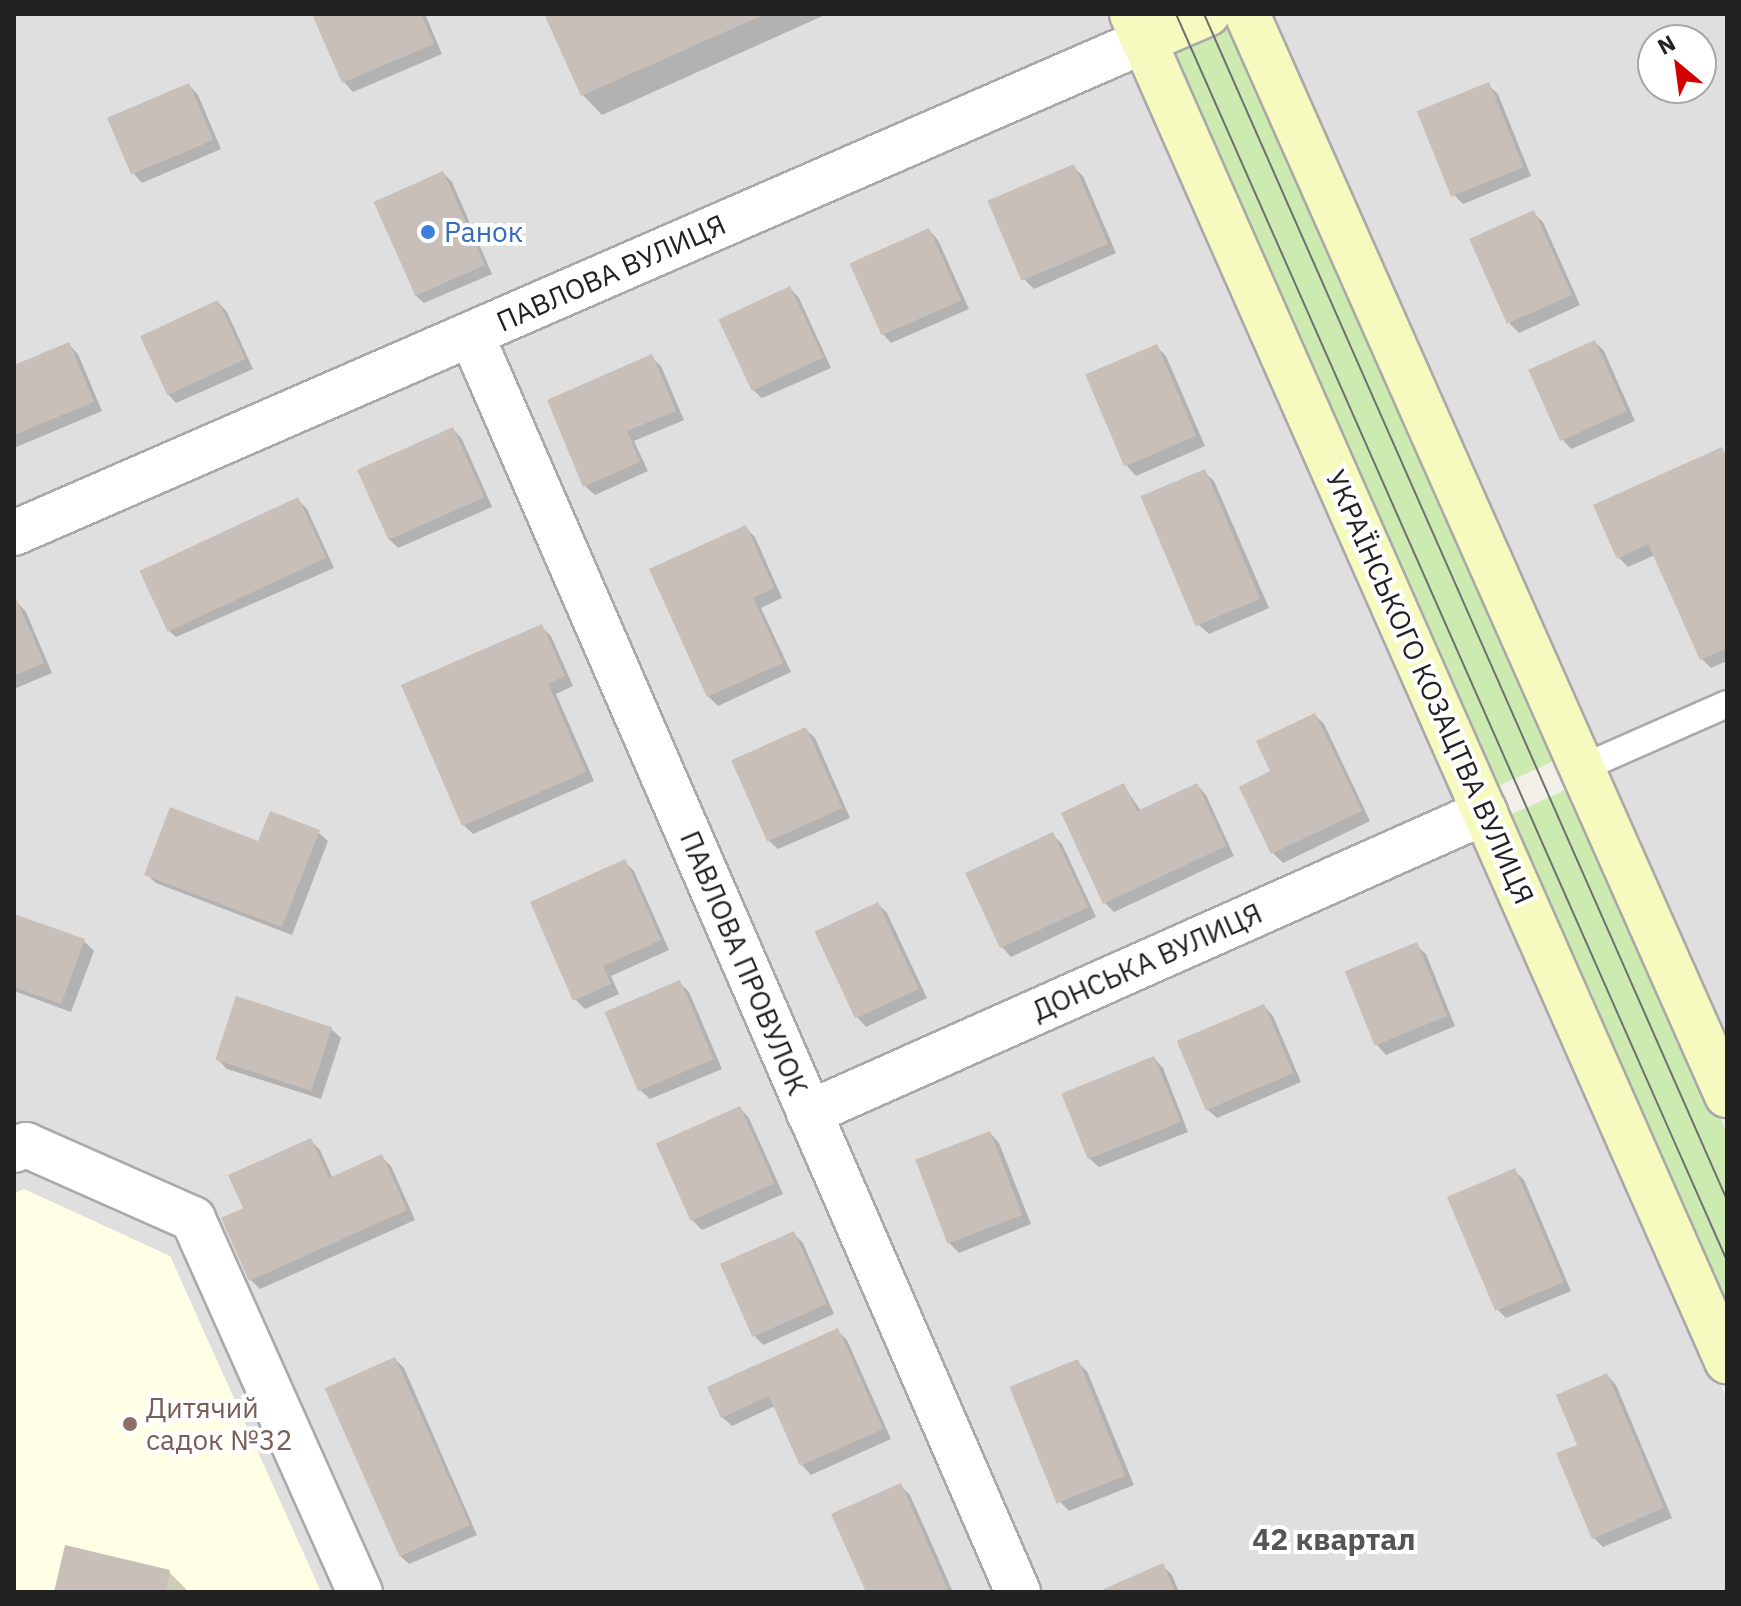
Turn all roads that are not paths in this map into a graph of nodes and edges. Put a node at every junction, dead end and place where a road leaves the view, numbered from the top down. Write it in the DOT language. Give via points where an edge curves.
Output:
graph roads {
  1 [pos="1207,14"];
  2 [pos="1247,14"];
  3 [pos="1138,28"];
  4 [pos="471,334"];
  5 [pos="14,533"];
  6 [pos="1727,704"];
  7 [pos="1582,768"];
  8 [pos="1485,812"];
  9 [pos="1727,1095"];
  10 [pos="809,1113"];
  11 [pos="14,1150"];
  12 [pos="1727,1361"];
  13 [pos="360,1592"];
  14 [pos="1018,1592"];
  1 -- 3 [label="street, ПАВЛОВА ВУЛИЦЯ"];
  2 -- 7 [label="street"];
  3 -- 4 [label="street, ПАВЛОВА ВУЛИЦЯ"];
  3 -- 8 [label="street, УКРАЇНСЬКОГО КОЗАЦТВА ВУЛИЦЯ"];
  4 -- 5 [label="street, ПАВЛОВА ВУЛИЦЯ"];
  4 -- 10 [label="street, ПАВЛОВА ПРОВУЛОК"];
  6 -- 7 [label="lane"];
  7 -- 9 [label="street"];
  8 -- 10 [label="street, ДОНСЬКА ВУЛИЦЯ"];
  8 -- 12 [label="street, УКРАЇНСЬКОГО КОЗАЦТВА ВУЛИЦЯ"];
  10 -- 14 [label="street, ПАВЛОВА ПРОВУЛОК"];
  11 -- 13 [label="street" via="26,1145 193,1219"];
}
